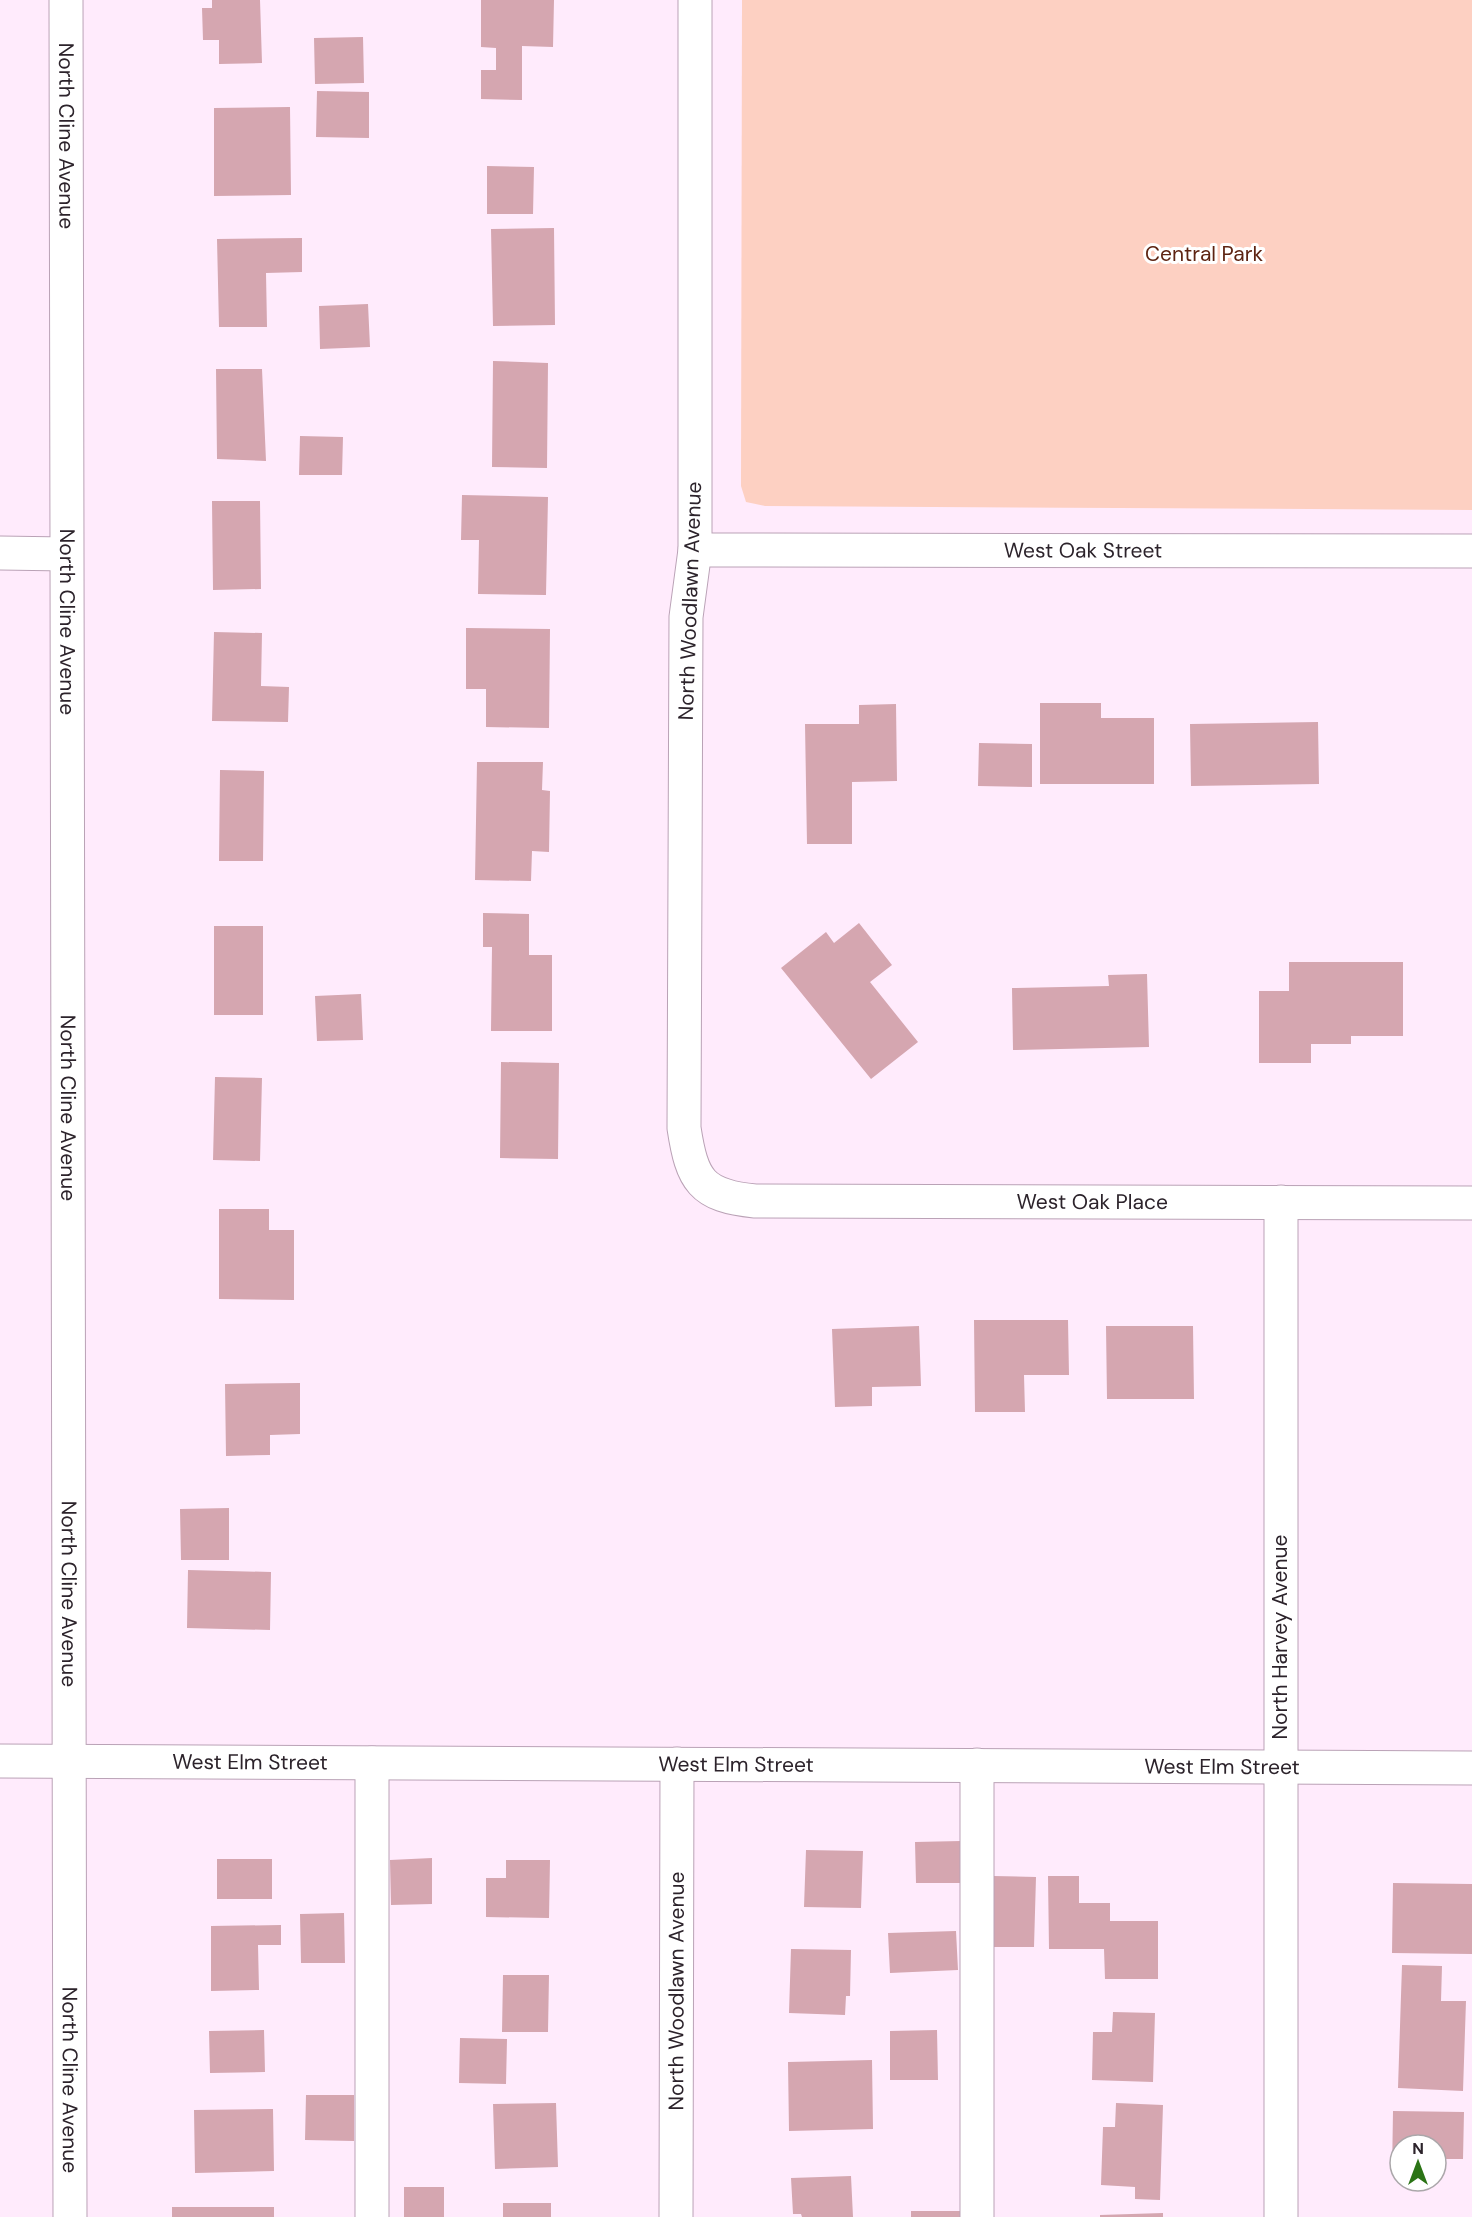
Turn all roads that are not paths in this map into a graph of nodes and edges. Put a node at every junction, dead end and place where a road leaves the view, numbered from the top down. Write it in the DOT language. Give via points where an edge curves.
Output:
graph roads {
  1 [pos="66,0"];
  2 [pos="695,0"];
  3 [pos="694,550"];
  4 [pos="1472,551"];
  5 [pos="0,554"];
  6 [pos="66,554"];
  7 [pos="714,1193"];
  8 [pos="1281,1202"];
  9 [pos="1472,1203"];
  10 [pos="0,1761"];
  11 [pos="69,1762"];
  12 [pos="372,1762"];
  13 [pos="677,1764"];
  14 [pos="977,1765"];
  15 [pos="1280,1767"];
  16 [pos="1472,1768"];
  17 [pos="70,2217"];
  18 [pos="372,2217"];
  19 [pos="676,2217"];
  20 [pos="977,2217"];
  21 [pos="1281,2217"];
  1 -- 6 [label="street, North Cline Avenue"];
  2 -- 3 [label="street, North Woodlawn Avenue"];
  3 -- 4 [label="street, West Oak Street"];
  3 -- 7 [label="street, North Woodlawn Avenue" via="686,617 684,1128 688,1157 696,1176"];
  5 -- 6 [label="street"];
  6 -- 11 [label="street, North Cline Avenue"];
  7 -- 8 [label="street, West Oak Place" via="755,1201"];
  8 -- 9 [label="street, West Oak Place"];
  8 -- 15 [label="street, North Harvey Avenue"];
  10 -- 11 [label="street, West Elm Street"];
  11 -- 12 [label="street, West Elm Street"];
  11 -- 17 [label="street, North Cline Avenue"];
  12 -- 13 [label="street, West Elm Street"];
  12 -- 18 [label="street"];
  13 -- 14 [label="street, West Elm Street"];
  13 -- 19 [label="street, North Woodlawn Avenue"];
  14 -- 15 [label="street, West Elm Street"];
  14 -- 20 [label="street"];
  15 -- 16 [label="street, West Elm Street"];
  15 -- 21 [label="street, North Harvey Avenue"];
}
